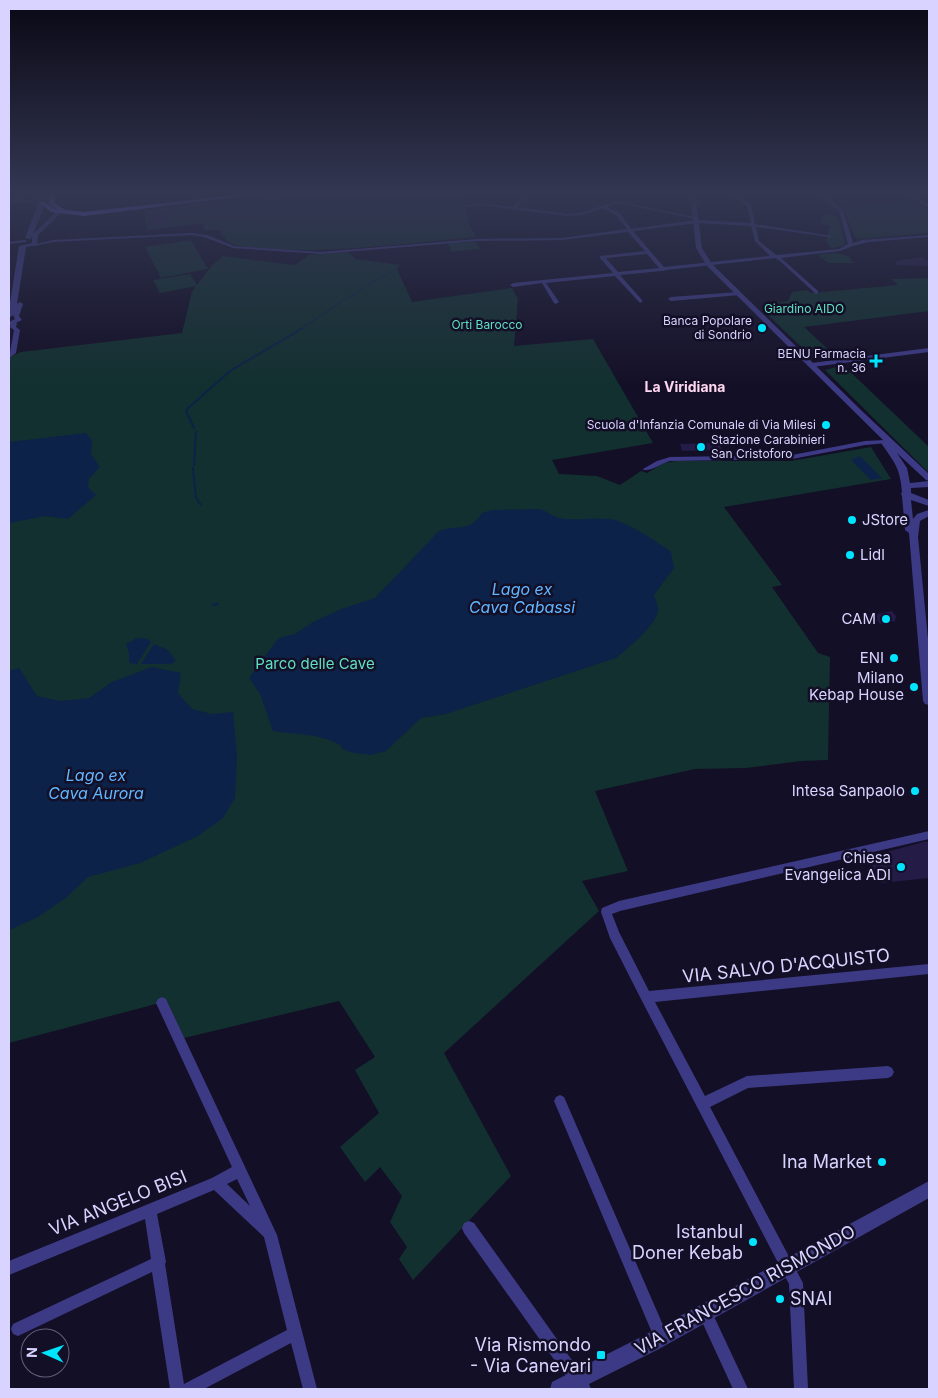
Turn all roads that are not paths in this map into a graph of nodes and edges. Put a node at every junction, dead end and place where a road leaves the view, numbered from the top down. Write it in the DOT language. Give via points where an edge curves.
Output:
graph roads {
  1 [pos="21,257"];
  2 [pos="27,257"];
  3 [pos="602,257"];
  4 [pos="653,257"];
  5 [pos="705,257"];
  6 [pos="774,257"];
  7 [pos="776,257"];
  8 [pos="709,264"];
  9 [pos="664,270"];
  10 [pos="617,275"];
  11 [pos="544,282"];
  12 [pos="513,285"];
  13 [pos="816,292"];
  14 [pos="738,294"];
  15 [pos="671,299"];
  16 [pos="640,301"];
  17 [pos="556,302"];
  18 [pos="11,319"];
  19 [pos="929,350"];
  20 [pos="9,356"];
  21 [pos="812,365"];
  22 [pos="860,414"];
  23 [pos="887,446"];
  24 [pos="907,456"];
  25 [pos="646,469"];
  26 [pos="929,478"];
  27 [pos="929,484"];
  28 [pos="905,490"];
  29 [pos="929,502"];
  30 [pos="929,513"];
  31 [pos="913,537"];
  32 [pos="929,701"];
  33 [pos="929,835"];
  34 [pos="849,853"];
  35 [pos="929,969"];
  36 [pos="646,997"];
  37 [pos="162,1003"];
  38 [pos="888,1072"];
  39 [pos="560,1102"];
  40 [pos="702,1104"];
  41 [pos="240,1170"];
  42 [pos="216,1184"];
  43 [pos="929,1189"];
  44 [pos="150,1210"];
  45 [pos="469,1228"];
  46 [pos="270,1235"];
  47 [pos="159,1262"];
  48 [pos="788,1267"];
  49 [pos="9,1268"];
  50 [pos="705,1312"];
  51 [pos="18,1329"];
  52 [pos="296,1333"];
  53 [pos="661,1337"];
  54 [pos="581,1385"];
  55 [pos="177,1389"];
  56 [pos="189,1389"];
  57 [pos="310,1389"];
  58 [pos="559,1389"];
  59 [pos="741,1389"];
  60 [pos="800,1389"];
  1 -- 18 [label="street"];
  2 -- 18 [label="street" via="20,303"];
  3 -- 10 [label="street"];
  4 -- 9 [label="street"];
  5 -- 8 [label="street"];
  6 -- 8 [label="street"];
  7 -- 13 [label="street"];
  8 -- 9 [label="street"];
  8 -- 14 [label="street"];
  9 -- 10 [label="street"];
  10 -- 11 [label="street"];
  10 -- 16 [label="street"];
  11 -- 12 [label="street"];
  11 -- 17 [label="street"];
  14 -- 15 [label="street"];
  14 -- 21 [label="street"];
  18 -- 20 [label="street" via="17,330 14,352"];
  19 -- 21 [label="street"];
  21 -- 22 [label="street"];
  22 -- 23 [label="street"];
  22 -- 24 [label="street"];
  23 -- 24 [label="street"];
  23 -- 25 [label="street" via="865,443 792,457 670,459"];
  23 -- 28 [label="street" via="901,467"];
  24 -- 26 [label="street"];
  27 -- 28 [label="street"];
  28 -- 29 [label="street"];
  28 -- 31 [label="street" via="907,518"];
  30 -- 31 [label="street" via="914,521"];
  31 -- 32 [label="street"];
  33 -- 34 [label="street"];
  34 -- 36 [label="street" via="619,906 606,912"];
  35 -- 36 [label="street, VIA SALVO D'ACQUISTO"];
  36 -- 40 [label="street"];
  37 -- 41 [label="street"];
  38 -- 40 [label="street" via="747,1082"];
  39 -- 53 [label="street"];
  40 -- 48 [label="street"];
  41 -- 42 [label="street, VIA ANGELO BISI"];
  41 -- 46 [label="street"];
  42 -- 44 [label="street, VIA ANGELO BISI"];
  42 -- 46 [label="street"];
  43 -- 48 [label="street, VIA FRANCESCO RISMONDO"];
  44 -- 47 [label="street"];
  44 -- 49 [label="street, VIA ANGELO BISI"];
  45 -- 54 [label="street"];
  46 -- 52 [label="street"];
  47 -- 51 [label="street"];
  47 -- 55 [label="street"];
  48 -- 50 [label="street, VIA FRANCESCO RISMONDO"];
  48 -- 60 [label="street" via="796,1289"];
  50 -- 53 [label="street, VIA FRANCESCO RISMONDO"];
  50 -- 59 [label="street"];
  52 -- 56 [label="street"];
  52 -- 57 [label="street"];
  53 -- 54 [label="street, VIA FRANCESCO RISMONDO"];
  54 -- 58 [label="street, VIA FRANCESCO RISMONDO"];
}
